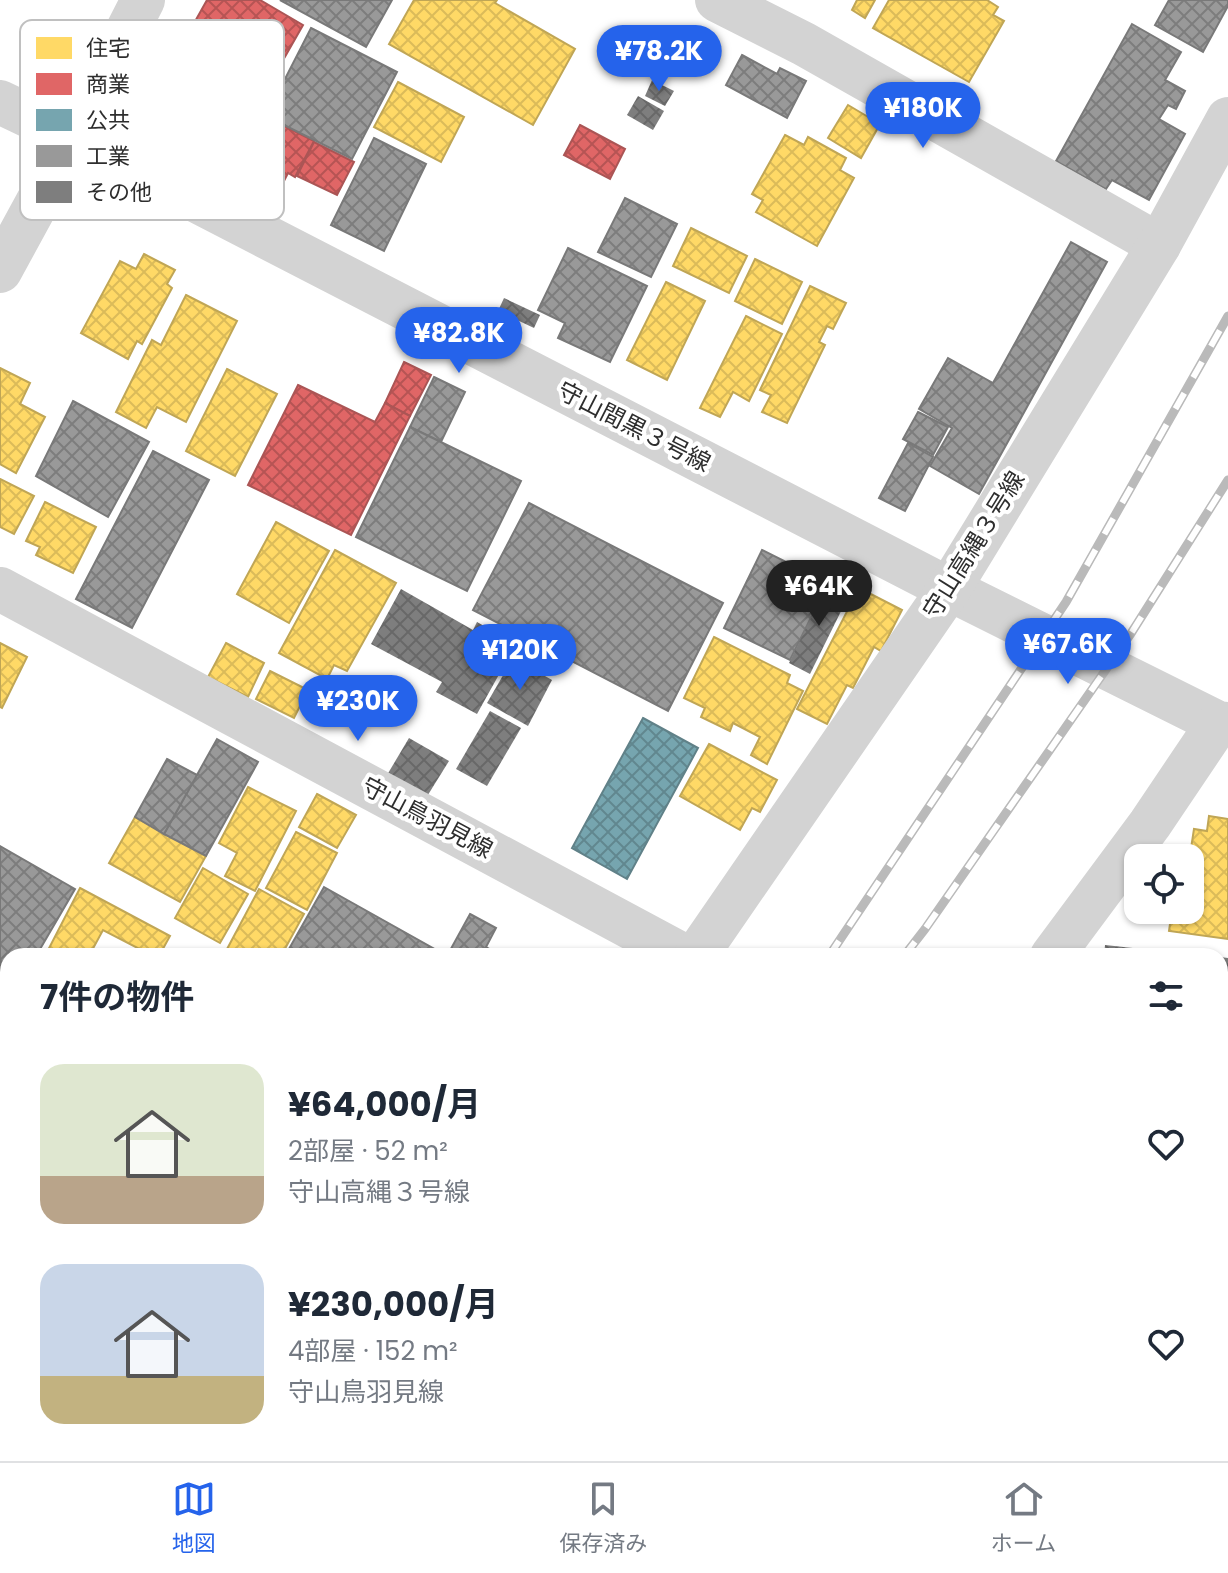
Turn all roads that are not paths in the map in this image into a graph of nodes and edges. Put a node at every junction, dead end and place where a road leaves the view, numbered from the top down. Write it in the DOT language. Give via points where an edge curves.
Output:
graph roads {
  1 [pos="143,0"];
  2 [pos="717,0"];
  3 [pos="133,20"];
  4 [pos="0,102"];
  5 [pos="20,112"];
  6 [pos="1228,119"];
  7 [pos="28,220"];
  8 [pos="234,220"];
  9 [pos="1159,245"];
  10 [pos="0,271"];
  11 [pos="0,589"];
  12 [pos="949,589"];
  13 [pos="1223,723"];
  14 [pos="669,948"];
  15 [pos="702,948"];
  16 [pos="1058,948"];
  1 -- 3 [label="street"];
  2 -- 9 [label="street"];
  4 -- 5 [label="street, 守山間黒３号線"];
  6 -- 9 [label="street, 守山高縄３号線"];
  7 -- 10 [label="street"];
  8 -- 12 [label="street, 守山間黒３号線"];
  9 -- 12 [label="street, 守山高縄３号線"];
  11 -- 14 [label="street, 守山鳥羽見線"];
  12 -- 13 [label="street, 守山間黒３号線"];
  12 -- 15 [label="street, 守山高縄３号線"];
  13 -- 16 [label="street"];
}
